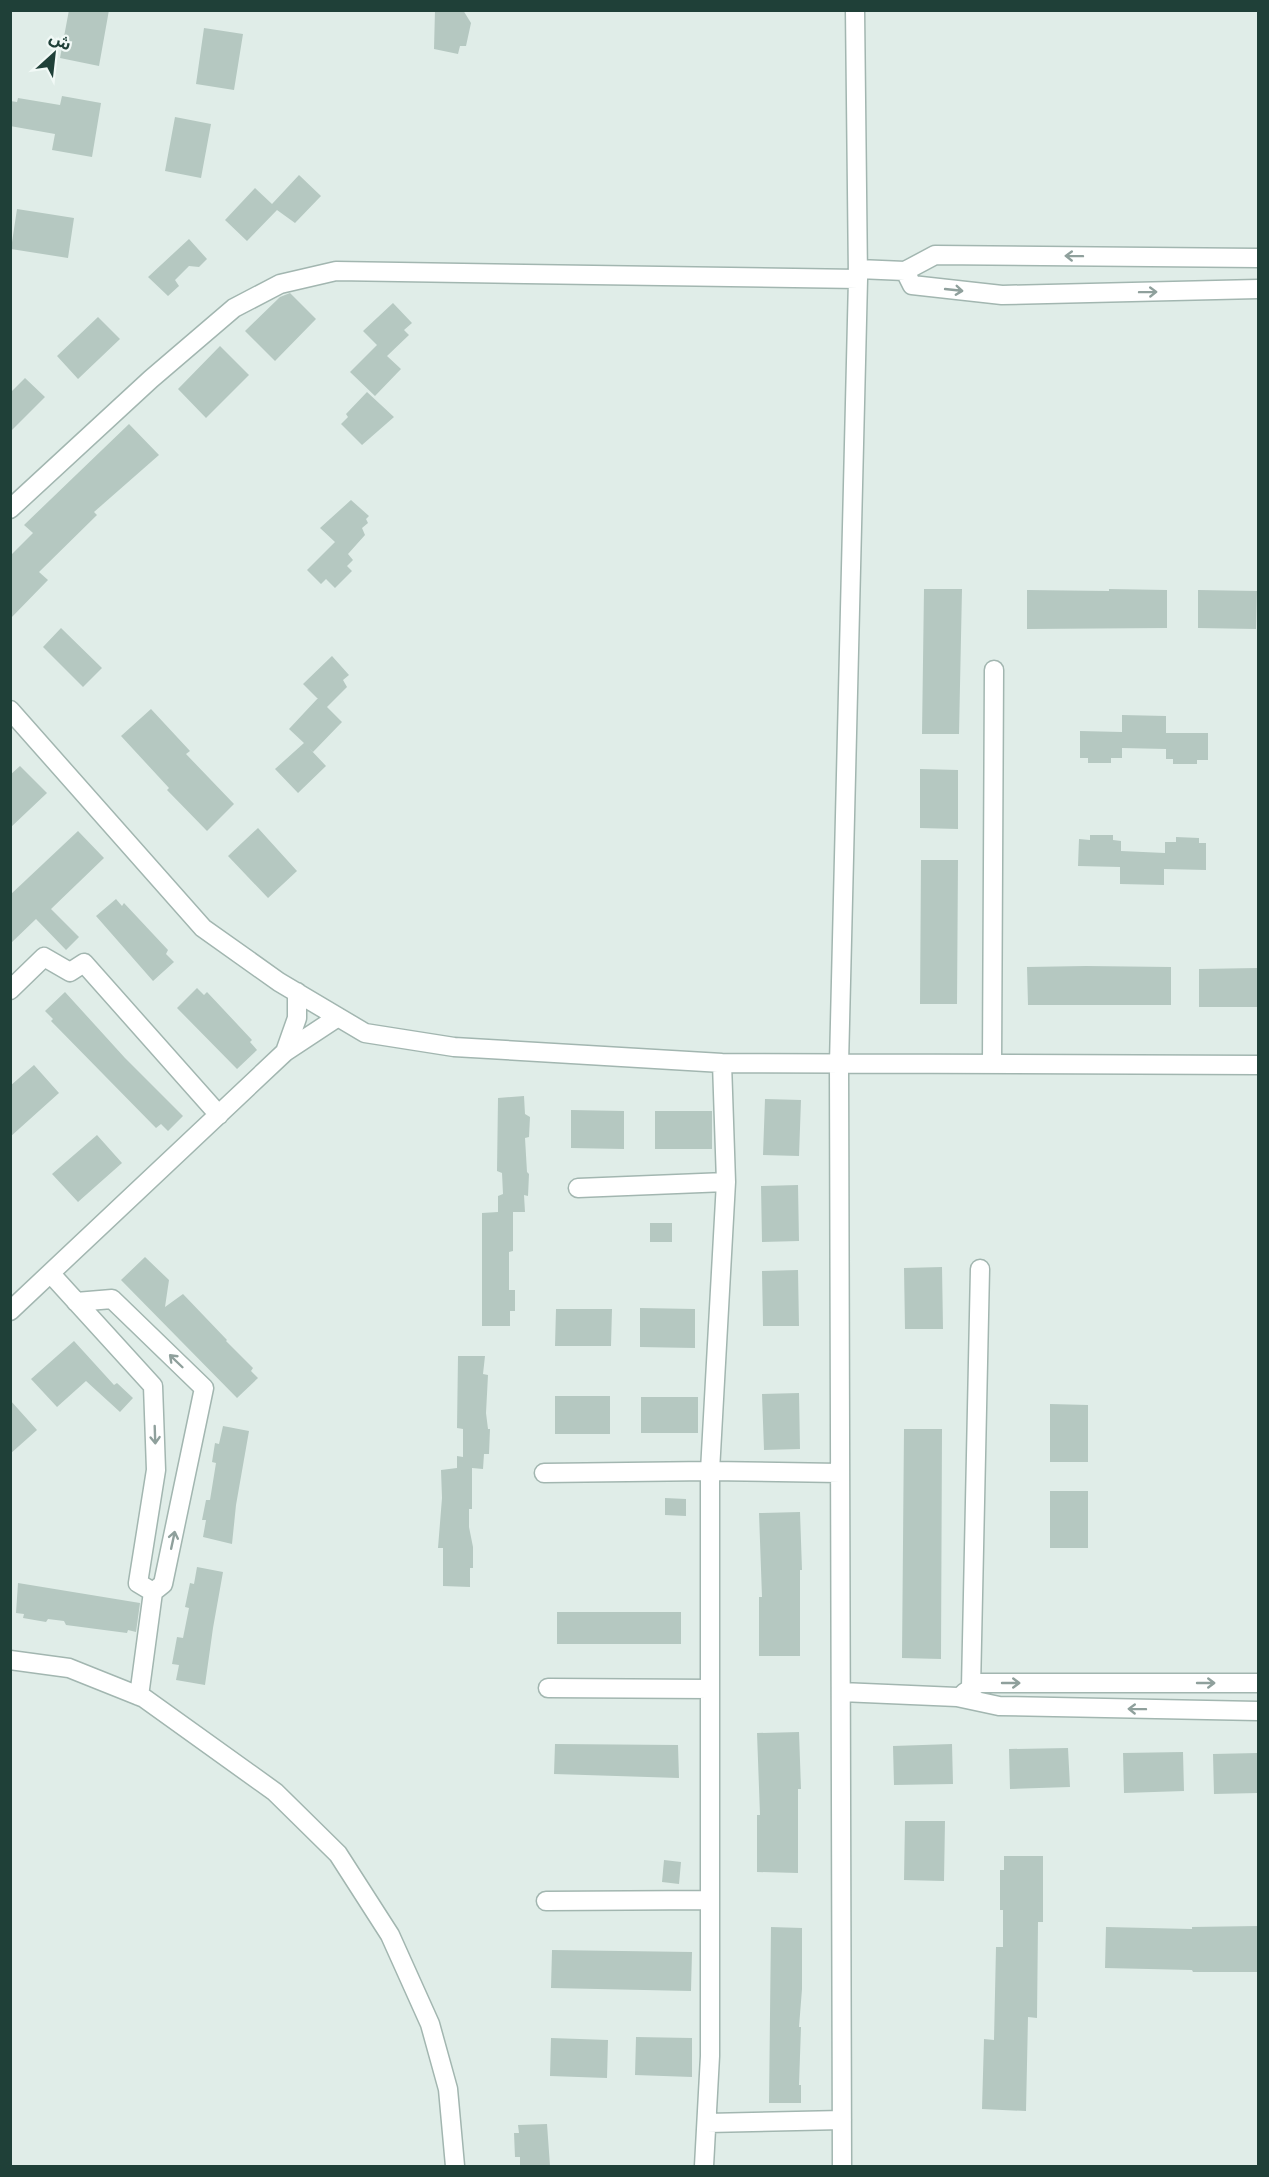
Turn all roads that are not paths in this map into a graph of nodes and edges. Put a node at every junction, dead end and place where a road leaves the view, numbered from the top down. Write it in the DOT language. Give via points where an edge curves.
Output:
graph roads {
  1 [pos="855,10"];
  2 [pos="1258,258"];
  3 [pos="905,271"];
  4 [pos="858,274"];
  5 [pos="1258,289"];
  6 [pos="10,509"];
  7 [pos="994,670"];
  8 [pos="10,710"];
  9 [pos="10,990"];
  10 [pos="297,992"];
  11 [pos="338,1017"];
  12 [pos="285,1052"];
  13 [pos="722,1063"];
  14 [pos="839,1064"];
  15 [pos="992,1064"];
  16 [pos="1258,1065"];
  17 [pos="219,1114"];
  18 [pos="726,1182"];
  19 [pos="578,1188"];
  20 [pos="980,1269"];
  21 [pos="51,1274"];
  22 [pos="76,1302"];
  23 [pos="10,1311"];
  24 [pos="710,1471"];
  25 [pos="544,1473"];
  26 [pos="840,1473"];
  27 [pos="153,1592"];
  28 [pos="10,1660"];
  29 [pos="1258,1683"];
  30 [pos="548,1688"];
  31 [pos="710,1689"];
  32 [pos="840,1692"];
  33 [pos="964,1692"];
  34 [pos="139,1696"];
  35 [pos="1258,1711"];
  36 [pos="710,1900"];
  37 [pos="546,1901"];
  38 [pos="842,2120"];
  39 [pos="707,2123"];
  40 [pos="455,2166"];
  41 [pos="704,2166"];
  42 [pos="842,2166"];
  1 -- 4 [label="street"];
  2 -- 3 [label="street, one-way" via="935,255"];
  3 -- 4 [label="street"];
  3 -- 5 [label="street, one-way" via="912,285 1002,295"];
  4 -- 6 [label="street" via="336,271 280,284 234,308"];
  4 -- 14 [label="street"];
  7 -- 15 [label="street"];
  8 -- 10 [label="street" via="203,928"];
  9 -- 17 [label="street" via="44,957 70,972 84,963"];
  10 -- 11 [label="street"];
  10 -- 12 [label="street" via="297,1018"];
  11 -- 12 [label="street"];
  11 -- 13 [label="street" via="365,1033 454,1047"];
  12 -- 17 [label="street"];
  13 -- 14 [label="street"];
  13 -- 18 [label="street"];
  14 -- 15 [label="street"];
  14 -- 26 [label="street"];
  15 -- 16 [label="street"];
  17 -- 21 [label="street"];
  18 -- 19 [label="street"];
  18 -- 24 [label="street"];
  20 -- 33 [label="street"];
  21 -- 22 [label="street"];
  21 -- 23 [label="street"];
  22 -- 27 [label="street, one-way" via="153,1386 156,1470 138,1582"];
  27 -- 22 [label="street, one-way" via="163,1584 204,1388 112,1299"];
  24 -- 25 [label="street"];
  24 -- 26 [label="street"];
  24 -- 31 [label="street"];
  26 -- 32 [label="street"];
  27 -- 34 [label="street"];
  28 -- 34 [label="street" via="69,1668"];
  33 -- 29 [label="street, one-way" via="979,1683"];
  30 -- 31 [label="street"];
  31 -- 36 [label="street"];
  32 -- 33 [label="street"];
  32 -- 38 [label="street"];
  35 -- 33 [label="street, one-way" via="999,1706"];
  34 -- 40 [label="street" via="275,1792 338,1854 390,1935 430,2024 448,2089"];
  36 -- 37 [label="street"];
  36 -- 39 [label="street"];
  38 -- 39 [label="street"];
  38 -- 42 [label="street"];
  39 -- 41 [label="street"];
}
